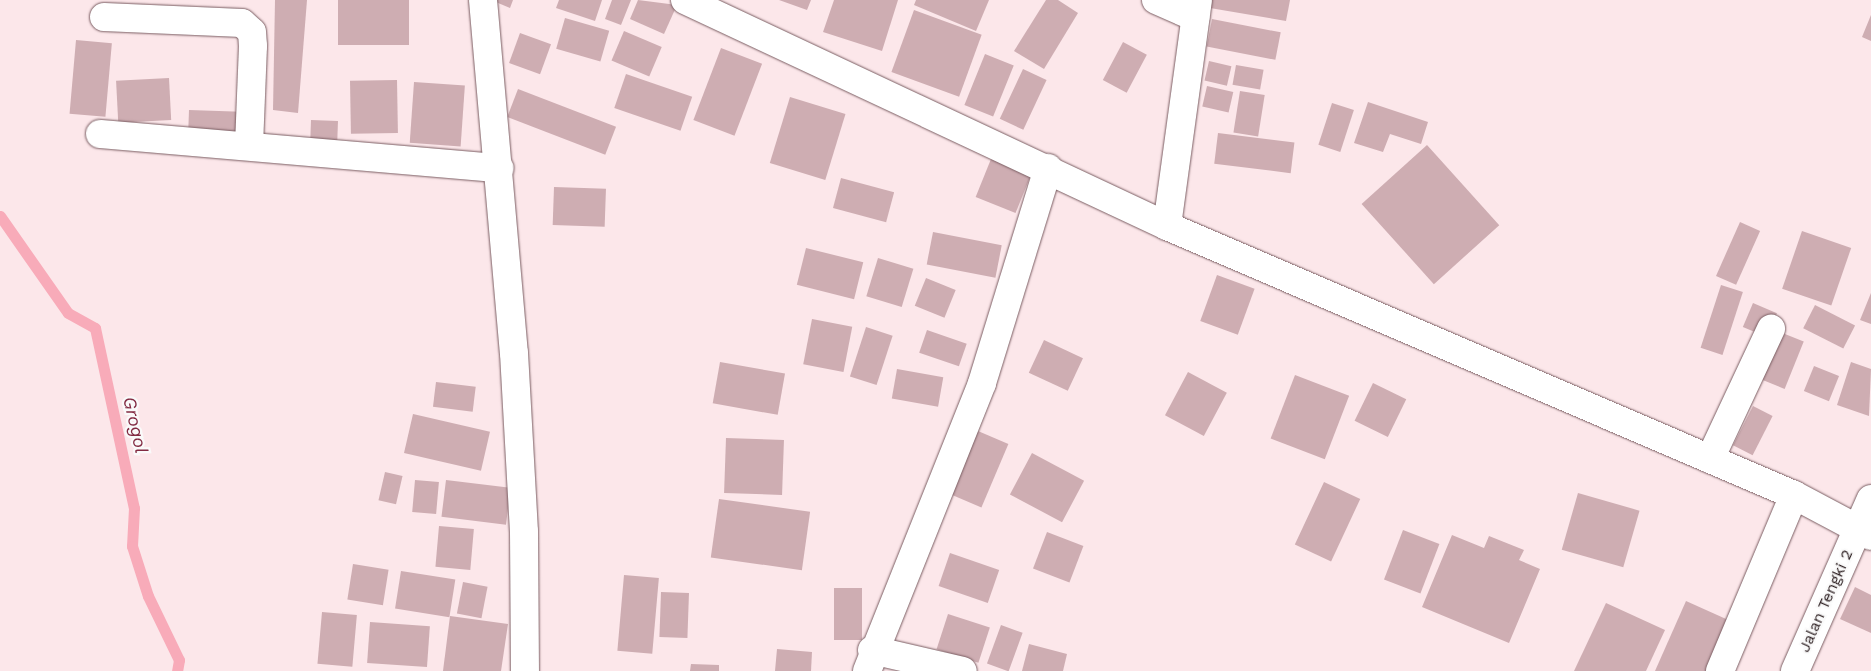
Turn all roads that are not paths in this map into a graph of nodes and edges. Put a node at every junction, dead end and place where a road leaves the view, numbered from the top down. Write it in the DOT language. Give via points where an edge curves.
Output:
graph roads {
  1 [pos="483,0"];
  2 [pos="685,0"];
  3 [pos="1156,0"];
  4 [pos="1197,8"];
  5 [pos="104,17"];
  6 [pos="100,134"];
  7 [pos="249,145"];
  8 [pos="500,168"];
  9 [pos="1048,168"];
  10 [pos="1166,226"];
  11 [pos="1771,329"];
  12 [pos="1710,459"];
  13 [pos="1794,495"];
  14 [pos="1871,499"];
  15 [pos="1864,533"];
  16 [pos="869,660"];
  17 [pos="525,671"];
  18 [pos="963,671"];
  19 [pos="1720,671"];
  20 [pos="1795,671"];
  1 -- 8 [label="street"];
  2 -- 9 [label="street"];
  3 -- 4 [label="street"];
  4 -- 10 [label="street"];
  5 -- 7 [label="street" via="242,23 252,32 253,46"];
  6 -- 7 [label="street"];
  7 -- 8 [label="street"];
  8 -- 17 [label="street" via="524,532"];
  9 -- 10 [label="street"];
  9 -- 16 [label="street" via="982,383 918,549"];
  10 -- 12 [label="street"];
  11 -- 12 [label="street"];
  12 -- 13 [label="street"];
  13 -- 15 [label="street"];
  13 -- 19 [label="street"];
  14 -- 15 [label="street, Jalan Tengki 2"];
  15 -- 20 [label="street, Jalan Tengki 2"];
  16 -- 18 [label="street"];
}
